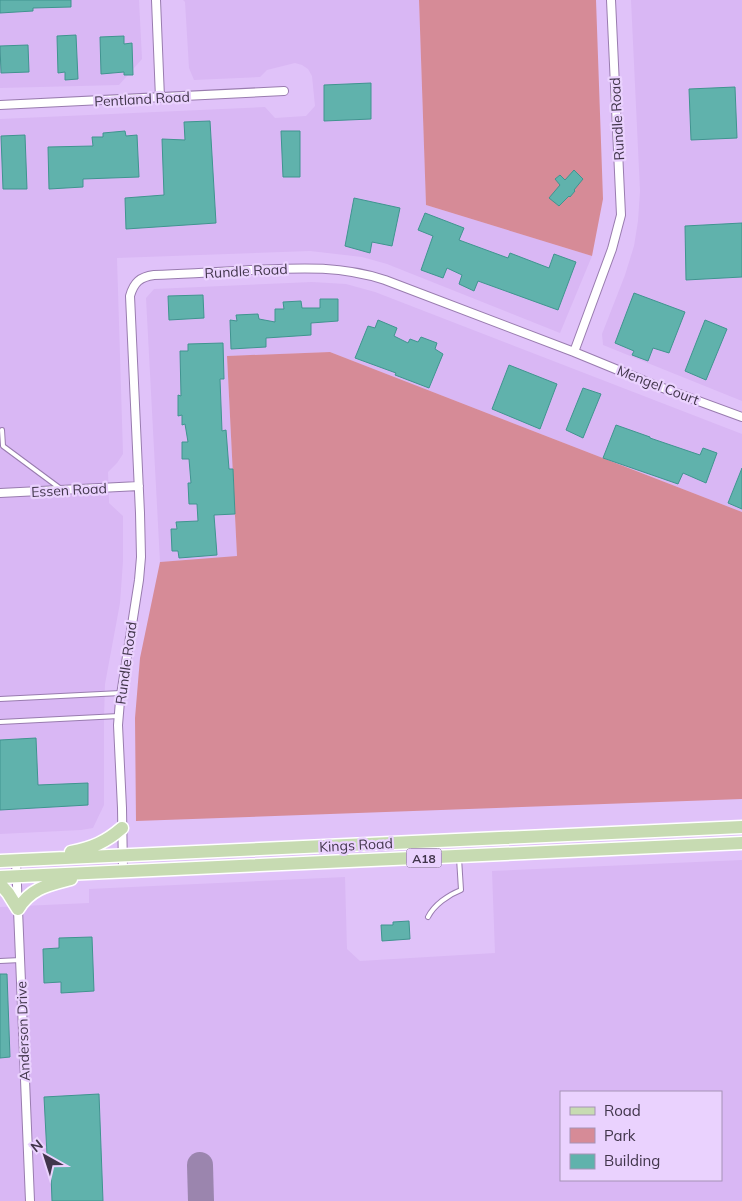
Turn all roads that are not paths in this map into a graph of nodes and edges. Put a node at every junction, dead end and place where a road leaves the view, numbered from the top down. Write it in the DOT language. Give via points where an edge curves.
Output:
graph roads {
  1 [pos="156,0"];
  2 [pos="611,0"];
  3 [pos="284,91"];
  4 [pos="160,98"];
  5 [pos="0,106"];
  6 [pos="574,352"];
  7 [pos="742,417"];
  8 [pos="2,430"];
  9 [pos="139,486"];
  10 [pos="61,490"];
  11 [pos="0,493"];
  12 [pos="121,693"];
  13 [pos="0,699"];
  14 [pos="118,716"];
  15 [pos="0,722"];
  16 [pos="742,827"];
  17 [pos="122,828"];
  18 [pos="742,843"];
  19 [pos="123,855"];
  20 [pos="458,856"];
  21 [pos="32,860"];
  22 [pos="16,861"];
  23 [pos="0,862"];
  24 [pos="123,871"];
  25 [pos="95,872"];
  26 [pos="17,876"];
  27 [pos="0,877"];
  28 [pos="0,884"];
  29 [pos="18,909"];
  30 [pos="428,917"];
  31 [pos="21,960"];
  32 [pos="0,961"];
  33 [pos="30,1201"];
  1 -- 4 [label="street"];
  2 -- 6 [label="street, Rundle Road" via="621,215 612,249"];
  3 -- 4 [label="street, Pentland Road"];
  4 -- 5 [label="street, Pentland Road"];
  6 -- 7 [label="street, Mengel Court"];
  6 -- 9 [label="street, Rundle Road" via="365,274 298,268 145,277 136,284 130,296"];
  8 -- 10 [label="lane" via="3,446"];
  9 -- 10 [label="street, Essen Road"];
  9 -- 12 [label="street, Rundle Road" via="139,580"];
  10 -- 11 [label="street, Essen Road"];
  12 -- 13 [label="lane"];
  12 -- 14 [label="street, Rundle Road"];
  14 -- 15 [label="lane"];
  14 -- 17 [label="street, Rundle Road"];
  16 -- 19 [label="main road, Kings Road / A18"];
  17 -- 19 [label="street, Rundle Road"];
  17 -- 21 [label="main road" via="87,848"];
  18 -- 20 [label="main road, Kings Road / A18"];
  19 -- 21 [label="main road, Kings Road / A18"];
  19 -- 24 [label="street, Rundle Road"];
  20 -- 24 [label="main road, Kings Road / A18"];
  20 -- 30 [label="lane" via="461,890 437,905"];
  21 -- 22 [label="main road, Kings Road / A18"];
  22 -- 23 [label="main road, Kings Road / A18"];
  22 -- 26 [label="street, Anderson Drive"];
  24 -- 25 [label="main road, Kings Road / A18"];
  25 -- 26 [label="main road, Kings Road / A18"];
  25 -- 29 [label="main road" via="34,891"];
  26 -- 27 [label="main road, Kings Road / A18"];
  26 -- 29 [label="street, Anderson Drive"];
  28 -- 29 [label="main road"];
  29 -- 31 [label="street, Anderson Drive"];
  31 -- 32 [label="lane"];
  31 -- 33 [label="street, Anderson Drive"];
}
